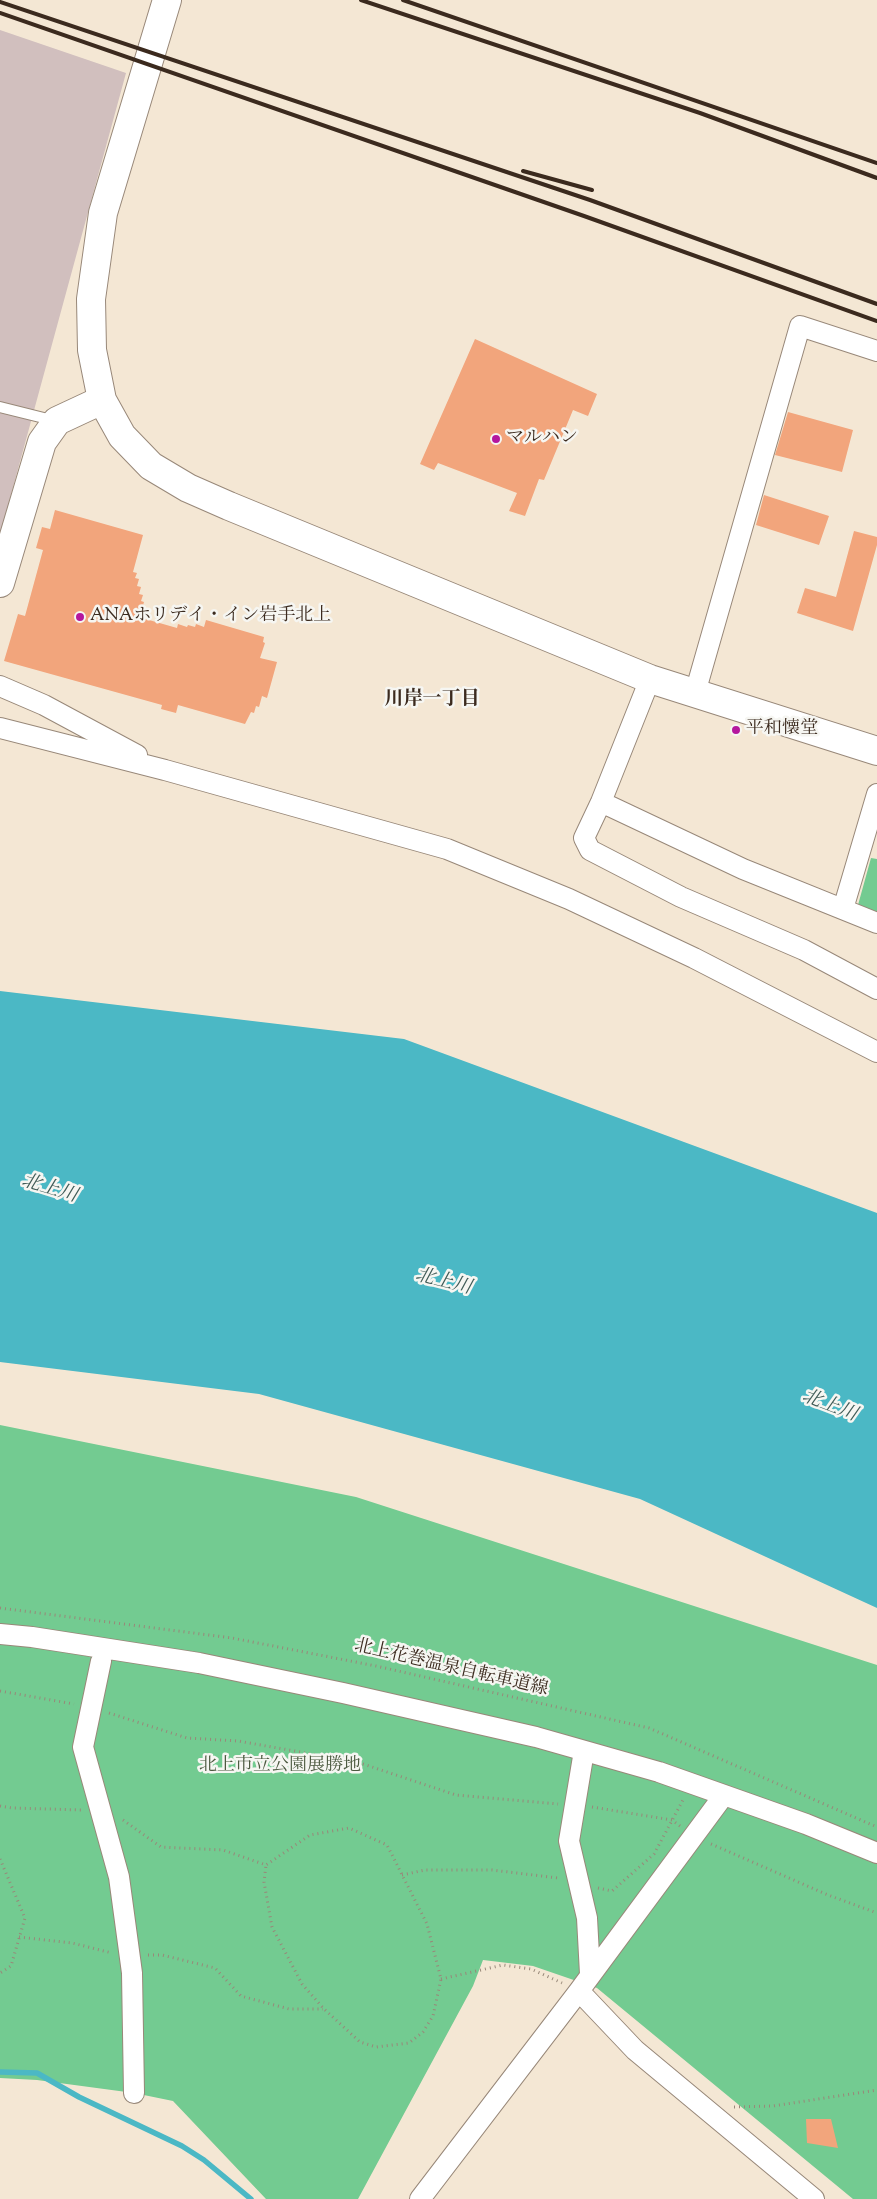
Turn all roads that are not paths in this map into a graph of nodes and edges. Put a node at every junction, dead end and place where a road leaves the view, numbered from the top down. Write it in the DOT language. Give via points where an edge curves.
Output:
graph roads {
  1 [pos="167,0"];
  2 [pos="877,352"];
  3 [pos="102,400"];
  4 [pos="0,407"];
  5 [pos="57,421"];
  6 [pos="0,582"];
  7 [pos="650,679"];
  8 [pos="0,686"];
  9 [pos="695,693"];
  10 [pos="0,728"];
  11 [pos="877,750"];
  12 [pos="165,770"];
  13 [pos="877,794"];
  14 [pos="601,802"];
  15 [pos="843,909"];
  16 [pos="877,923"];
  17 [pos="877,989"];
  18 [pos="877,1052"];
  19 [pos="0,1634"];
  20 [pos="101,1661"];
  21 [pos="584,1751"];
  22 [pos="724,1795"];
  23 [pos="877,1853"];
  24 [pos="590,1974"];
  25 [pos="579,1991"];
  26 [pos="134,2094"];
  27 [pos="420,2199"];
  28 [pos="814,2199"];
  1 -- 3 [label="street" via="103,213 91,299 92,350"];
  2 -- 9 [label="street" via="800,326"];
  3 -- 5 [label="street"];
  3 -- 7 [label="street" via="122,436 151,466 188,488"];
  4 -- 5 [label="lane"];
  5 -- 6 [label="street" via="42,442"];
  7 -- 9 [label="street"];
  7 -- 14 [label="street"];
  8 -- 12 [label="street" via="44,705"];
  9 -- 11 [label="street"];
  10 -- 12 [label="street"];
  12 -- 18 [label="street" via="447,849 569,899 694,958"];
  13 -- 15 [label="street"];
  14 -- 15 [label="street" via="743,869"];
  14 -- 17 [label="street" via="584,838 590,850 681,897 804,950"];
  15 -- 16 [label="street"];
  19 -- 21 [label="street" via="199,1663 372,1699"];
  20 -- 26 [label="street" via="83,1747 119,1877 132,1972"];
  21 -- 22 [label="street"];
  21 -- 24 [label="street" via="568,1841 587,1918"];
  22 -- 23 [label="street"];
  22 -- 24 [label="street"];
  24 -- 25 [label="street"];
  25 -- 27 [label="street"];
  25 -- 28 [label="street" via="635,2050"];
}
